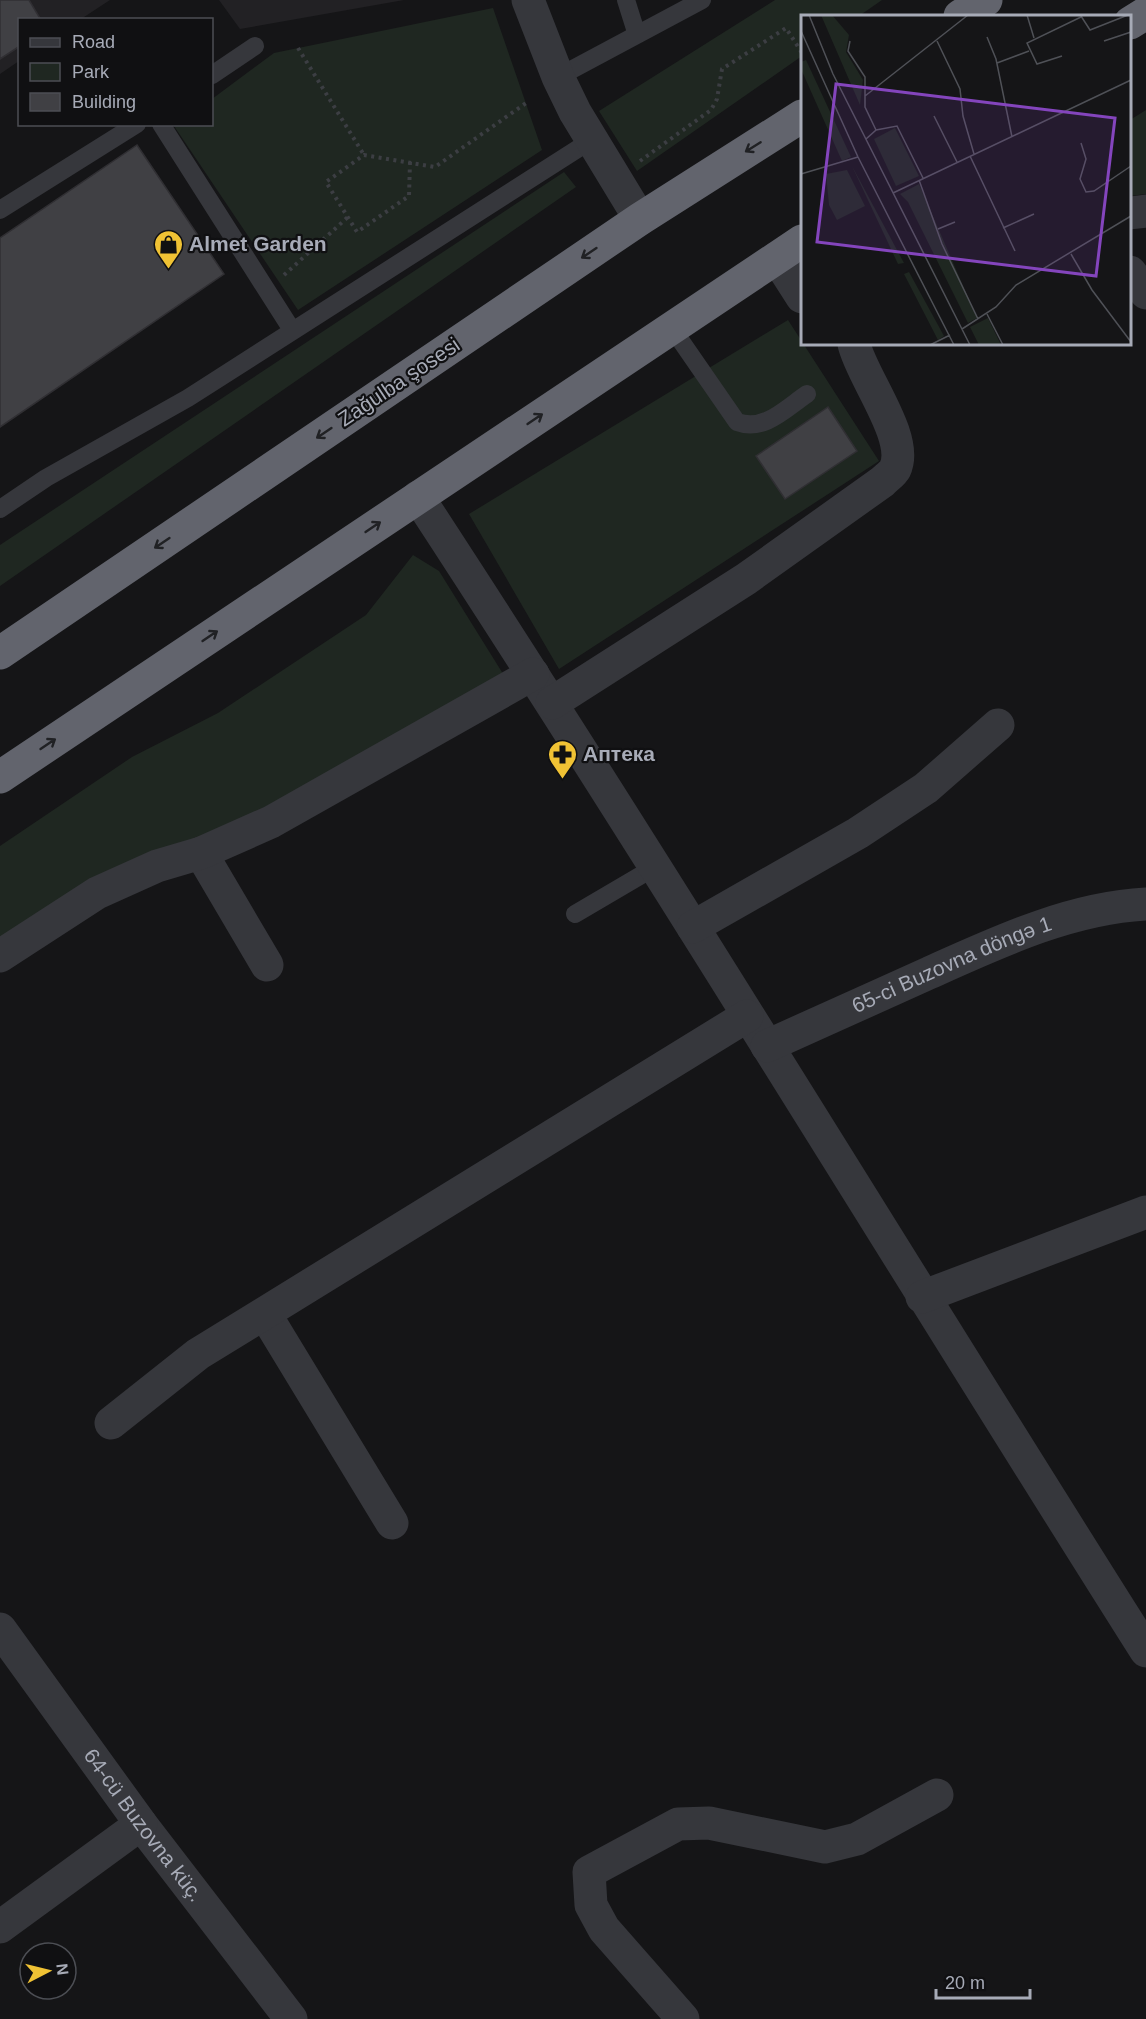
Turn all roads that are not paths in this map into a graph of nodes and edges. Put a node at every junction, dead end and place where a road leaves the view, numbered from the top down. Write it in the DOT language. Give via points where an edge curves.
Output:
graph roads {
  1 [pos="528,0"];
  2 [pos="626,0"];
  3 [pos="702,0"];
  4 [pos="986,0"];
  5 [pos="1146,12"];
  6 [pos="962,15"];
  7 [pos="1131,22"];
  8 [pos="637,35"];
  9 [pos="255,46"];
  10 [pos="213,74"];
  11 [pos="558,77"];
  12 [pos="801,117"];
  13 [pos="134,126"];
  14 [pos="162,126"];
  15 [pos="590,141"];
  16 [pos="0,210"];
  17 [pos="1146,211"];
  18 [pos="1131,213"];
  19 [pos="640,219"];
  20 [pos="790,249"];
  21 [pos="801,293"];
  22 [pos="672,328"];
  23 [pos="292,330"];
  24 [pos="854,345"];
  25 [pos="807,394"];
  26 [pos="418,497"];
  27 [pos="0,509"];
  28 [pos="0,653"];
  29 [pos="533,674"];
  30 [pos="552,703"];
  31 [pos="998,725"];
  32 [pos="0,777"];
  33 [pos="201,853"];
  34 [pos="655,867"];
  35 [pos="1146,904"];
  36 [pos="575,914"];
  37 [pos="693,927"];
  38 [pos="0,956"];
  39 [pos="267,964"];
  40 [pos="747,1016"];
  41 [pos="767,1046"];
  42 [pos="1146,1212"];
  43 [pos="921,1297"];
  44 [pos="265,1314"];
  45 [pos="111,1423"];
  46 [pos="392,1523"];
  47 [pos="0,1629"];
  48 [pos="1146,1651"];
  49 [pos="937,1795"];
  50 [pos="141,1824"];
  51 [pos="0,1927"];
  52 [pos="291,2019"];
  53 [pos="683,2019"];
  1 -- 11 [label="street"];
  2 -- 8 [label="lane"];
  3 -- 8 [label="lane"];
  4 -- 6 [label="highway"];
  5 -- 7 [label="highway"];
  8 -- 11 [label="lane"];
  9 -- 10 [label="lane"];
  11 -- 15 [label="street"];
  12 -- 19 [label="highway, Zağulba şosesi, one-way"];
  13 -- 16 [label="lane"];
  14 -- 23 [label="lane"];
  15 -- 19 [label="street"];
  15 -- 23 [label="lane"];
  17 -- 18 [label="street"];
  19 -- 28 [label="highway, Zağulba şosesi, one-way"];
  20 -- 21 [label="street"];
  20 -- 22 [label="highway"];
  22 -- 25 [label="lane" via="737,422 748,426 763,424"];
  26 -- 22 [label="highway, one-way"];
  23 -- 27 [label="lane" via="188,398 46,478"];
  24 -- 30 [label="street" via="896,439 895,470 746,579"];
  26 -- 29 [label="street"];
  32 -- 26 [label="highway, one-way"];
  29 -- 30 [label="street"];
  29 -- 33 [label="street" via="271,822"];
  30 -- 34 [label="street"];
  31 -- 37 [label="street" via="926,788 858,833"];
  33 -- 38 [label="street" via="157,866 97,893"];
  33 -- 39 [label="street"];
  34 -- 36 [label="lane"];
  34 -- 37 [label="street"];
  35 -- 41 [label="street, 65-ci Buzovna döngə 1" via="1123,905 1028,931"];
  37 -- 40 [label="street"];
  40 -- 41 [label="street"];
  40 -- 44 [label="street"];
  41 -- 43 [label="street"];
  42 -- 43 [label="street"];
  43 -- 48 [label="street"];
  44 -- 45 [label="street" via="198,1354"];
  44 -- 46 [label="street"];
  47 -- 50 [label="street, 64-cü Buzovna küç."];
  49 -- 53 [label="street" via="857,1839 825,1846 709,1823 678,1824 589,1872 591,1905 604,1929"];
  50 -- 51 [label="street"];
  50 -- 52 [label="street, 64-cü Buzovna küç."];
}
